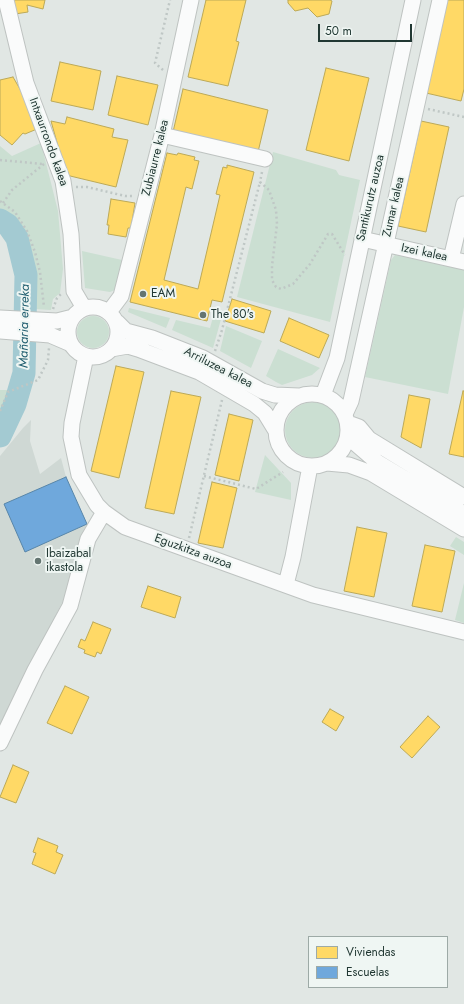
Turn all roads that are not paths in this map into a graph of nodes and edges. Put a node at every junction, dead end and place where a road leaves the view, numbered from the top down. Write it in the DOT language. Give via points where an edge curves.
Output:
graph roads {
  1 [pos="6,0"];
  2 [pos="191,0"];
  3 [pos="413,0"];
  4 [pos="440,0"];
  5 [pos="162,135"];
  6 [pos="265,159"];
  7 [pos="464,204"];
  8 [pos="362,239"];
  9 [pos="385,244"];
  10 [pos="458,260"];
  11 [pos="78,313"];
  12 [pos="113,317"];
  13 [pos="0,318"];
  14 [pos="43,324"];
  15 [pos="0,331"];
  16 [pos="71,344"];
  17 [pos="111,349"];
  18 [pos="86,356"];
  19 [pos="323,395"];
  20 [pos="299,396"];
  21 [pos="347,424"];
  22 [pos="276,431"];
  23 [pos="327,463"];
  24 [pos="310,466"];
  25 [pos="464,497"];
  26 [pos="104,512"];
  27 [pos="464,514"];
  28 [pos="464,529"];
  29 [pos="286,584"];
  30 [pos="464,632"];
  31 [pos="0,743"];
  1 -- 11 [label="street, Intxaurrondo kalea" via="26,83 51,164 67,197"];
  2 -- 5 [label="street, Zubiaurre kalea"];
  3 -- 8 [label="street, Santikurutz auzoa"];
  4 -- 9 [label="street, Zumar kalea"];
  5 -- 6 [label="street"];
  5 -- 12 [label="street, Zubiaurre kalea" via="121,296"];
  7 -- 10 [label="street"];
  8 -- 9 [label="street, Izei kalea"];
  8 -- 19 [label="street, Santikurutz auzoa" via="337,358"];
  9 -- 10 [label="street, Izei kalea"];
  9 -- 21 [label="street, Zumar kalea"];
  11 -- 12 [label="street, Arriluzea kalea" via="97,307"];
  11 -- 14 [label="street, Arriluzea kalea"];
  11 -- 16 [label="street" via="68,330"];
  12 -- 17 [label="street" via="118,337"];
  12 -- 20 [label="street, Arriluzea kalea" via="126,331 203,358 262,391 275,395"];
  13 -- 14 [label="street, Arriluzea kalea"];
  14 -- 15 [label="street, Arriluzea kalea"];
  14 -- 16 [label="street, Arriluzea kalea"];
  16 -- 18 [label="street, Arriluzea kalea"];
  17 -- 18 [label="street, Arriluzea kalea" via="100,356"];
  17 -- 22 [label="street, Arriluzea kalea" via="128,346 199,372 254,404 265,413"];
  18 -- 26 [label="street" via="71,437 79,475"];
  19 -- 20 [label="street"];
  19 -- 21 [label="street" via="339,406"];
  20 -- 22 [label="street" via="284,406 276,422"];
  21 -- 23 [label="street" via="340,452"];
  21 -- 25 [label="street" via="359,427 369,439"];
  21 -- 27 [label="street" via="377,462"];
  22 -- 24 [label="street" via="279,446 289,458"];
  23 -- 24 [label="street"];
  23 -- 28 [label="street" via="349,465 370,472"];
  24 -- 29 [label="street"];
  26 -- 29 [label="street, Eguzkitza auzoa" via="125,527"];
  26 -- 31 [label="street" via="88,539 70,606 35,670"];
  29 -- 30 [label="street, Eguzkitza auzoa" via="314,595"];
}
